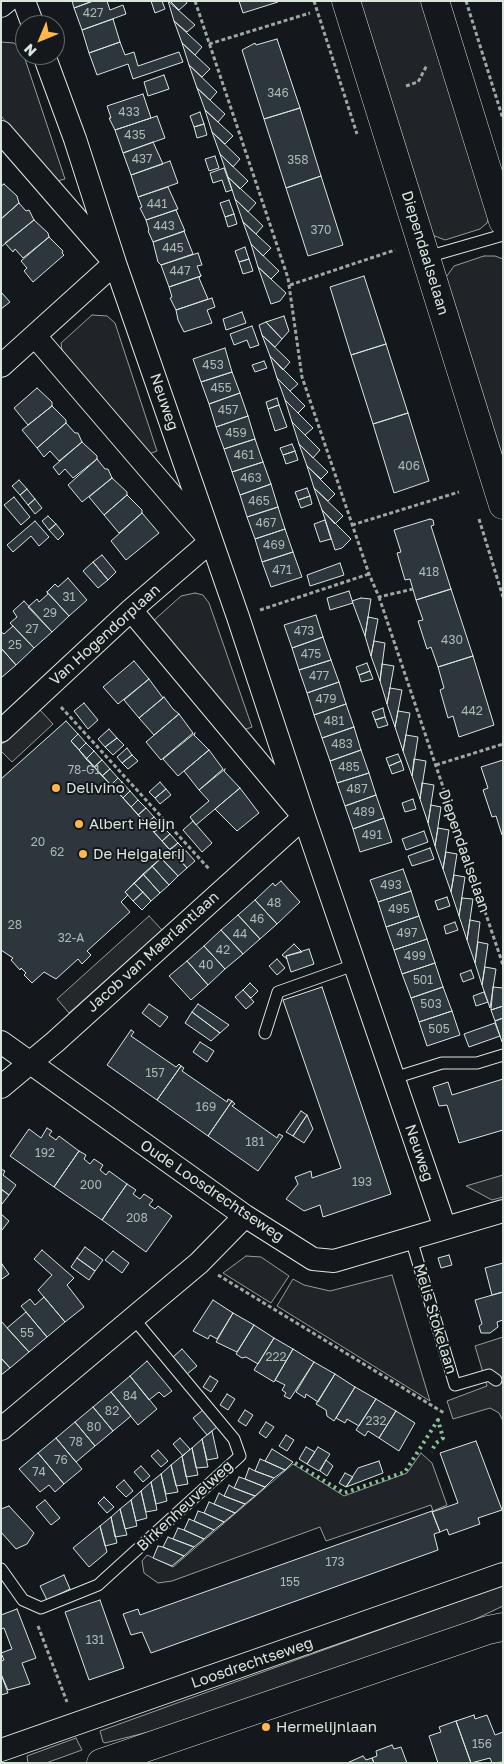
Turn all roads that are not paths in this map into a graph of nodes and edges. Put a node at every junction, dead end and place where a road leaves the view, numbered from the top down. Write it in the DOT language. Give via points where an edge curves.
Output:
graph roads {
  1 [pos="7,1"];
  2 [pos="24,1"];
  3 [pos="346,1"];
  4 [pos="435,1"];
  5 [pos="1,6"];
  6 [pos="29,15"];
  7 [pos="48,65"];
  8 [pos="1,132"];
  9 [pos="503,221"];
  10 [pos="503,235"];
  11 [pos="426,257"];
  12 [pos="115,263"];
  13 [pos="35,336"];
  14 [pos="1,366"];
  15 [pos="503,505"];
  16 [pos="211,541"];
  17 [pos="131,610"];
  18 [pos="1,731"];
  19 [pos="304,817"];
  20 [pos="354,965"];
  21 [pos="265,1033"];
  22 [pos="1,1042"];
  23 [pos="503,1055"];
  24 [pos="29,1063"];
  25 [pos="394,1078"];
  26 [pos="1,1087"];
  27 [pos="503,1211"];
  28 [pos="245,1216"];
  29 [pos="445,1228"];
  30 [pos="411,1239"];
  31 [pos="134,1319"];
  32 [pos="496,1380"];
  33 [pos="1,1428"];
  34 [pos="1,1569"];
  35 [pos="503,1574"];
  36 [pos="498,1624"];
  37 [pos="1,1750"];
  38 [pos="100,1763"];
  1 -- 5 [label="street"];
  2 -- 6 [label="street"];
  3 -- 11 [label="main road, Diependaalselaan"];
  4 -- 9 [label="main road"];
  7 -- 12 [label="street, Neuweg"];
  8 -- 12 [label="street, Neuweg"];
  10 -- 11 [label="lane"];
  11 -- 15 [label="main road, Diependaalselaan"];
  12 -- 13 [label="street"];
  12 -- 16 [label="street, Neuweg"];
  13 -- 14 [label="street"];
  13 -- 16 [label="street, Neuweg"];
  16 -- 17 [label="street, Van Hogendorplaan"];
  16 -- 19 [label="street, Neuweg"];
  17 -- 18 [label="street, Van Hogendorplaan"];
  17 -- 19 [label="street, Neuweg"];
  19 -- 20 [label="street, Neuweg"];
  19 -- 24 [label="street, Jacob van Maerlantlaan"];
  20 -- 21 [label="lane" via="278,992"];
  20 -- 25 [label="street, Neuweg"];
  22 -- 24 [label="street, Oude Loosdrechtseweg"];
  23 -- 25 [label="lane" via="477,1063 442,1063"];
  24 -- 26 [label="street, Jacob van Maerlantlaan"];
  24 -- 28 [label="street, Oude Loosdrechtseweg"];
  25 -- 29 [label="street, Neuweg"];
  27 -- 29 [label="street"];
  28 -- 30 [label="street, Oude Loosdrechtseweg" via="313,1259 334,1261"];
  28 -- 31 [label="street" via="199,1263"];
  29 -- 30 [label="street, Oude Loosdrechtseweg"];
  30 -- 32 [label="lane, Melis Stokelaan" via="455,1385 489,1375"];
  31 -- 33 [label="street"];
  31 -- 34 [label="lane, Birkenheuvelweg" via="234,1439 240,1456 98,1585 41,1608 23,1600"];
  35 -- 37 [label="street, Loosdrechtseweg"];
  36 -- 38 [label="main road"];
}
